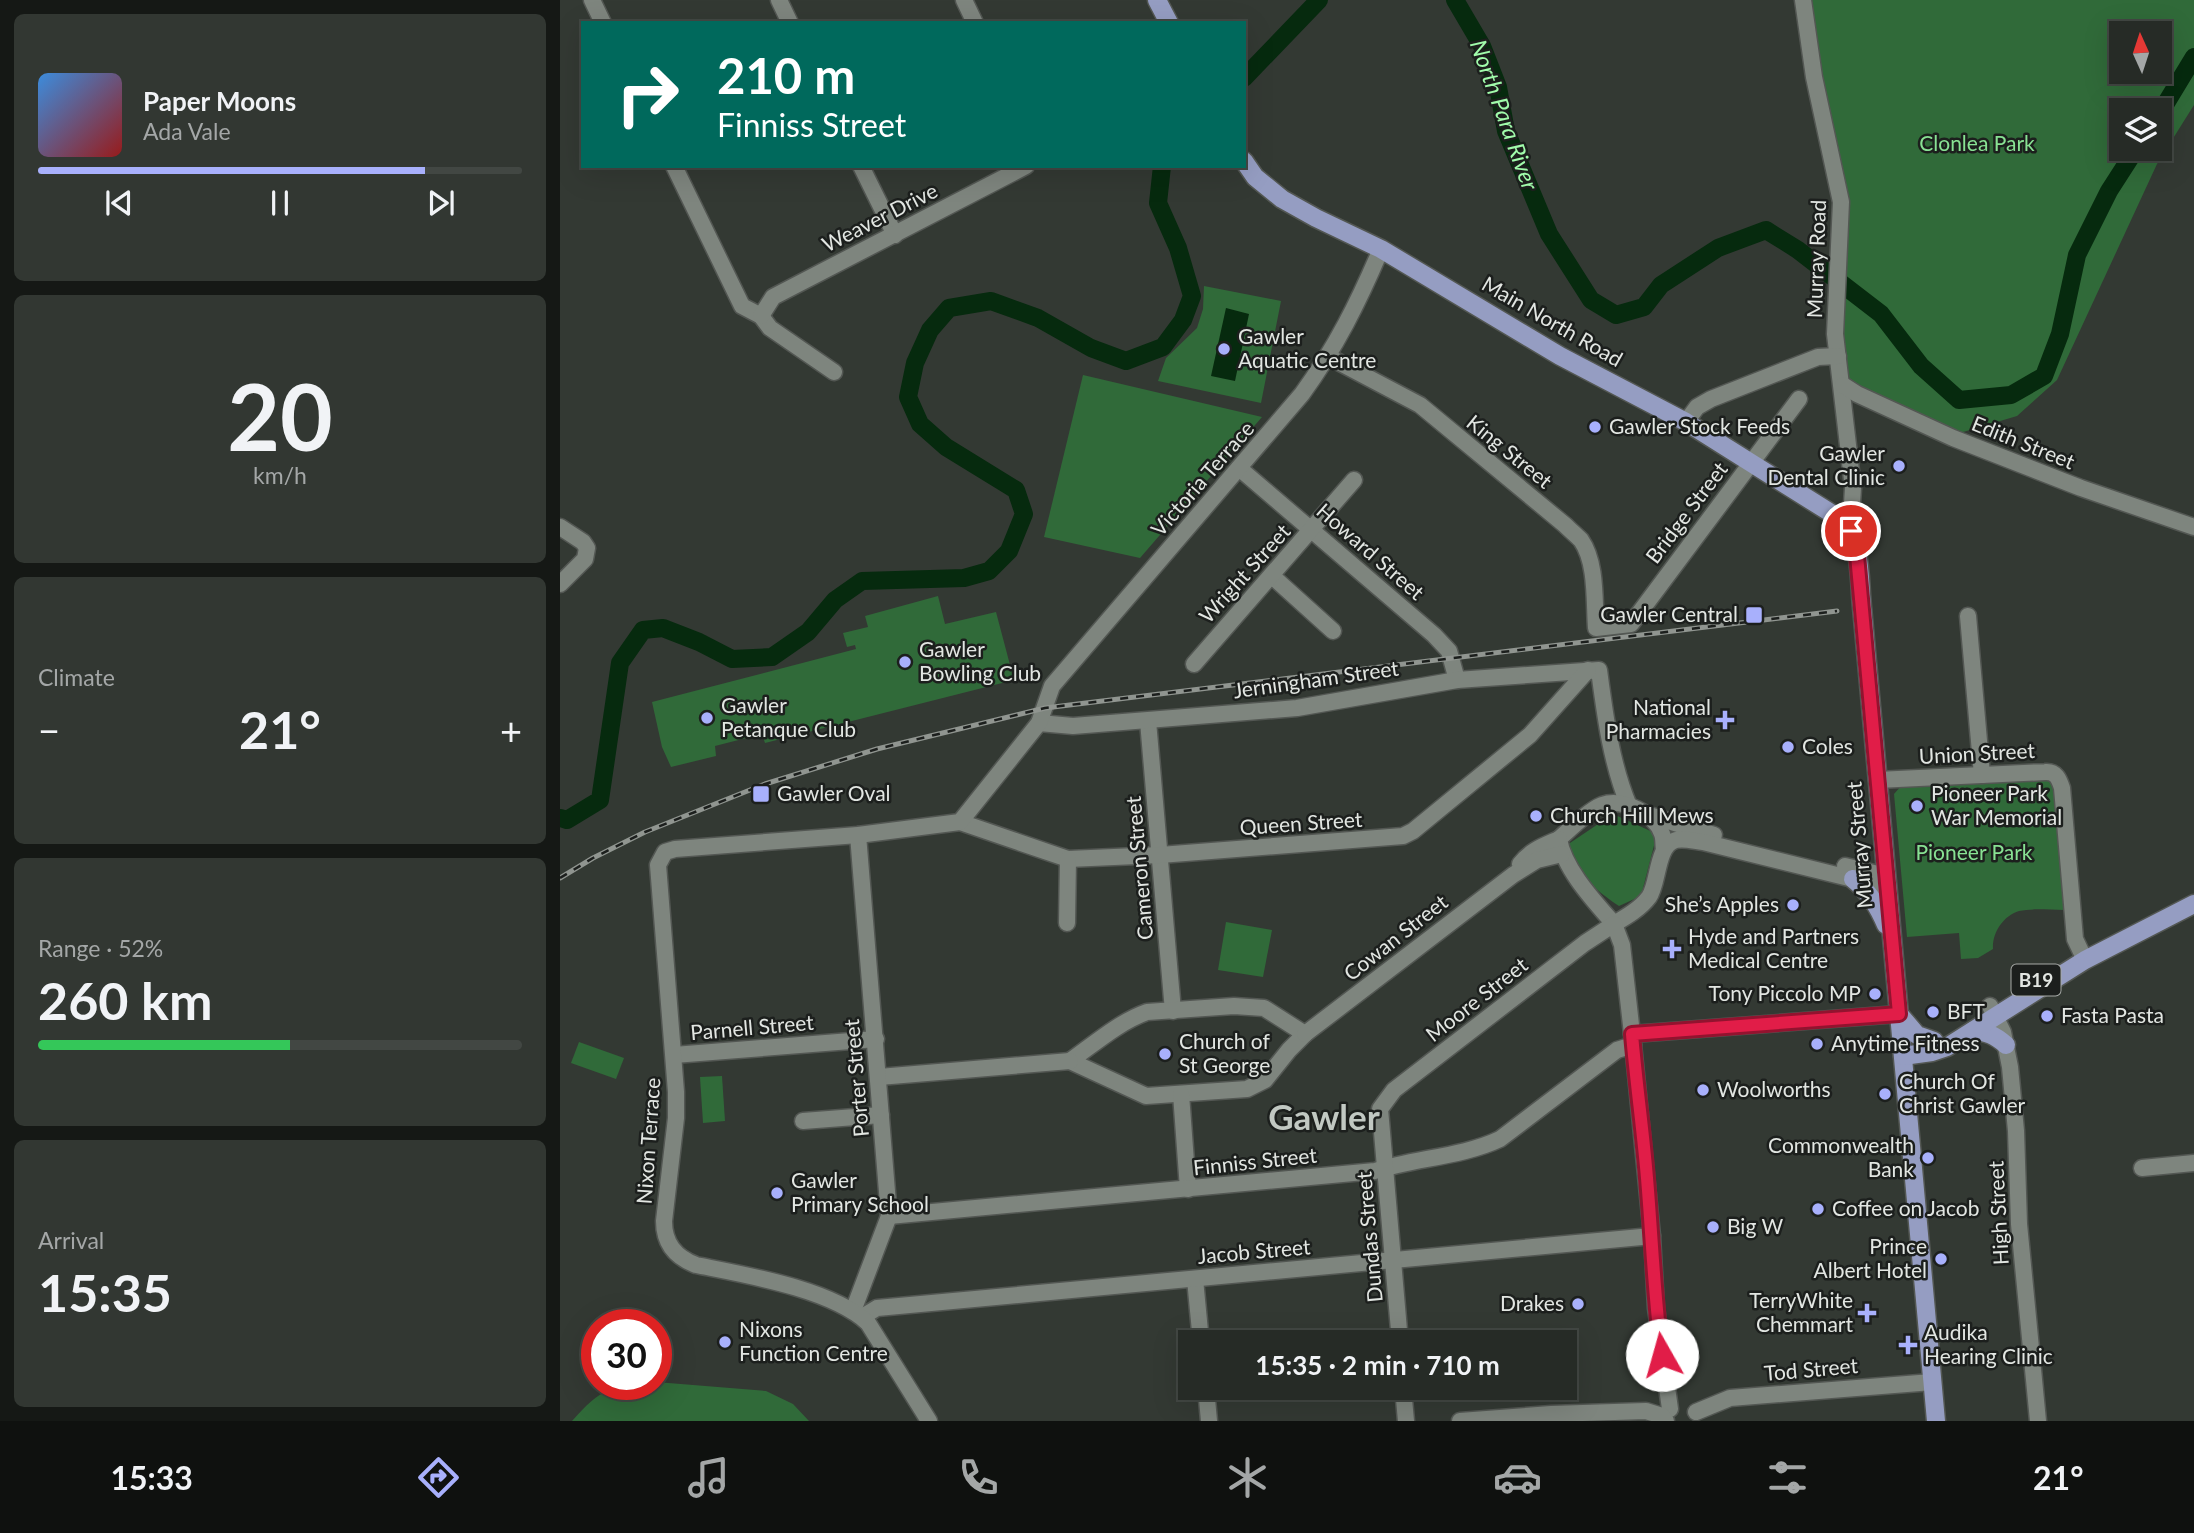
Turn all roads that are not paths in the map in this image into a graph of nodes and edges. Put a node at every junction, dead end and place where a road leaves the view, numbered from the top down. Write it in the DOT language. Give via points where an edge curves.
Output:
graph roads {
  1 [pos="592,0"];
  2 [pos="779,0"];
  3 [pos="964,0"];
  4 [pos="1804,0"];
  5 [pos="602,21"];
  6 [pos="789,21"];
  7 [pos="974,21"];
  8 [pos="1246,164"];
  9 [pos="675,168"];
  10 [pos="862,168"];
  11 [pos="1022,168"];
  12 [pos="895,235"];
  13 [pos="1381,249"];
  14 [pos="761,316"];
  15 [pos="1838,356"];
  16 [pos="1329,357"];
  17 [pos="834,372"];
  18 [pos="1843,385"];
  19 [pos="1799,399"];
  20 [pos="1686,422"];
  21 [pos="1751,462"];
  22 [pos="1239,468"];
  23 [pos="1354,480"];
  24 [pos="1842,520"];
  25 [pos="560,527"];
  26 [pos="2194,527"];
  27 [pos="1312,530"];
  28 [pos="1272,576"];
  29 [pos="560,584"];
  30 [pos="1968,616"];
  31 [pos="1596,628"];
  32 [pos="1333,631"];
  33 [pos="1194,664"];
  34 [pos="1593,670"];
  35 [pos="1457,680"];
  36 [pos="1148,721"];
  37 [pos="1039,723"];
  38 [pos="1982,775"];
  39 [pos="1877,780"];
  40 [pos="1629,806"];
  41 [pos="1646,814"];
  42 [pos="960,821"];
  43 [pos="858,835"];
  44 [pos="1560,846"];
  45 [pos="1664,850"];
  46 [pos="1884,852"];
  47 [pos="1160,855"];
  48 [pos="1068,859"];
  49 [pos="1860,875"];
  50 [pos="1886,883"];
  51 [pos="1597,904"];
  52 [pos="2194,904"];
  53 [pos="1631,913"];
  54 [pos="1067,923"];
  55 [pos="1614,924"];
  56 [pos="1891,938"];
  57 [pos="1585,943"];
  58 [pos="1622,945"];
  59 [pos="2085,960"];
  60 [pos="1173,1011"];
  61 [pos="1993,1012"];
  62 [pos="1899,1014"];
  63 [pos="1973,1031"];
  64 [pos="1305,1034"];
  65 [pos="876,1039"];
  66 [pos="1633,1039"];
  67 [pos="1940,1044"];
  68 [pos="2006,1045"];
  69 [pos="1903,1052"];
  70 [pos="674,1055"];
  71 [pos="1070,1061"];
  72 [pos="879,1077"];
  73 [pos="1906,1084"];
  74 [pos="1394,1090"];
  75 [pos="1181,1094"];
  76 [pos="881,1115"];
  77 [pos="803,1121"];
  78 [pos="2194,1163"];
  79 [pos="1385,1168"];
  80 [pos="2142,1168"];
  81 [pos="1188,1189"];
  82 [pos="889,1216"];
  83 [pos="1652,1236"];
  84 [pos="1394,1260"];
  85 [pos="1195,1279"];
  86 [pos="858,1314"];
  87 [pos="1200,1330"];
  88 [pos="1399,1330"];
  89 [pos="1932,1381"];
  90 [pos="1207,1400"];
  91 [pos="1404,1400"];
  92 [pos="1611,1413"];
  93 [pos="1668,1414"];
  94 [pos="1697,1416"];
  95 [pos="929,1421"];
  96 [pos="1209,1421"];
  97 [pos="1406,1421"];
  98 [pos="1460,1421"];
  99 [pos="1936,1421"];
  100 [pos="2038,1421"];
  1 -- 5 [label="street"];
  2 -- 6 [label="street"];
  3 -- 7 [label="street"];
  4 -- 15 [label="street, Murray Road" via="1814,78 1840,187"];
  8 -- 13 [label="main road, Main North Road" via="1282,199"];
  9 -- 14 [label="street" via="742,306"];
  10 -- 12 [label="street"];
  11 -- 12 [label="street, Weaver Drive"];
  12 -- 14 [label="street, Weaver Drive" via="773,297"];
  13 -- 16 [label="street, Victoria Terrace" via="1359,303"];
  13 -- 20 [label="main road, Main North Road" via="1560,356"];
  14 -- 17 [label="street" via="770,328"];
  15 -- 18 [label="street, Murray Road"];
  15 -- 20 [label="street" via="1818,358 1711,399 1697,407"];
  16 -- 22 [label="street, Victoria Terrace"];
  16 -- 31 [label="street, King Street" via="1420,405 1580,540 1591,566"];
  18 -- 24 [label="street, Murray Road" via="1853,488 1852,504"];
  18 -- 26 [label="street, Edith Street" via="1964,442"];
  19 -- 21 [label="street, Bridge Street"];
  20 -- 21 [label="main road, Main North Road"];
  21 -- 24 [label="main road, Main North Road"];
  21 -- 31 [label="street, Bridge Street" via="1631,624"];
  22 -- 27 [label="street, Howard Street"];
  22 -- 37 [label="street, Victoria Terrace" via="1052,686"];
  23 -- 27 [label="street, Wright Street"];
  24 -- 39 [label="main road, Murray Street" via="1856,544"];
  25 -- 29 [label="street" via="587,548 585,559"];
  27 -- 28 [label="street, Wright Street"];
  27 -- 35 [label="street, Howard Street" via="1434,635 1449,651"];
  28 -- 32 [label="street"];
  28 -- 33 [label="street, Wright Street"];
  30 -- 38 [label="street"];
  34 -- 35 [label="street, Jerningham Street"];
  34 -- 40 [label="street"];
  34 -- 47 [label="street, Queen Street" via="1530,735 1403,836"];
  35 -- 36 [label="street, Jerningham Street" via="1297,708"];
  36 -- 37 [label="street, Jerningham Street" via="1073,726"];
  36 -- 47 [label="street, Cameron Street"];
  37 -- 42 [label="street, Victoria Terrace"];
  38 -- 39 [label="street, Union Street"];
  38 -- 59 [label="street, Union Street" via="2050,772 2060,780 2075,939"];
  39 -- 46 [label="main road, Murray Street"];
  40 -- 41 [label="street"];
  40 -- 44 [label="street" via="1601,806"];
  41 -- 45 [label="street" via="1661,831"];
  41 -- 49 [label="street"];
  42 -- 43 [label="street"];
  42 -- 48 [label="street, Queen Street"];
  43 -- 65 [label="street, Porter Street"];
  43 -- 70 [label="street, Nixon Terrace" via="665,852 657,869"];
  44 -- 51 [label="street"];
  44 -- 64 [label="street, Cowan Street" via="1513,875"];
  45 -- 49 [label="street" via="1679,839 1703,842"];
  45 -- 53 [label="street" via="1652,890"];
  46 -- 49 [label="street" via="1879,863"];
  46 -- 50 [label="main road, Murray Street"];
  47 -- 48 [label="street, Queen Street"];
  47 -- 60 [label="street, Cameron Street"];
  48 -- 54 [label="street"];
  49 -- 50 [label="street"];
  49 -- 56 [label="main road"];
  50 -- 56 [label="main road, Murray Street"];
  51 -- 55 [label="street"];
  51 -- 57 [label="street, Moore Street" via="1602,920"];
  52 -- 59 [label="main road, B19"];
  53 -- 55 [label="street"];
  53 -- 58 [label="street"];
  55 -- 57 [label="street, Moore Street"];
  55 -- 58 [label="street"];
  56 -- 62 [label="main road, Murray Street"];
  57 -- 74 [label="street, Moore Street"];
  58 -- 66 [label="street"];
  59 -- 61 [label="main road, B19"];
  60 -- 64 [label="street" via="1264,1007"];
  60 -- 71 [label="street" via="1139,1016"];
  61 -- 63 [label="main road, B19"];
  61 -- 67 [label="main road, B19"];
  61 -- 68 [label="street, High Street"];
  62 -- 66 [label="street, Finniss Street"];
  62 -- 67 [label="main road" via="1916,1035"];
  62 -- 69 [label="main road, Murray Street"];
  63 -- 67 [label="main road, B19"];
  63 -- 68 [label="main road" via="1996,1036"];
  64 -- 75 [label="street, Cowan Street" via="1257,1085"];
  65 -- 70 [label="street, Parnell Street"];
  65 -- 72 [label="street, Porter Street"];
  66 -- 79 [label="street, Finniss Street" via="1500,1139"];
  66 -- 83 [label="street"];
  67 -- 69 [label="main road, B19"];
  67 -- 73 [label="main road, B19"];
  68 -- 100 [label="street, High Street"];
  69 -- 73 [label="main road, Murray Street"];
  70 -- 86 [label="street, Nixon Terrace" via="676,1118 664,1221 668,1245 684,1261 789,1286"];
  71 -- 72 [label="street"];
  71 -- 75 [label="street, Cowan Street" via="1146,1096"];
  72 -- 76 [label="street, Porter Street"];
  73 -- 89 [label="main road, Murray Street"];
  74 -- 79 [label="street, Dundas Street" via="1380,1109"];
  75 -- 81 [label="street"];
  76 -- 77 [label="street"];
  76 -- 82 [label="street, Porter Street"];
  78 -- 80 [label="street"];
  79 -- 81 [label="street, Finniss Street"];
  79 -- 84 [label="street, Dundas Street"];
  81 -- 82 [label="street, Finniss Street"];
  82 -- 86 [label="street, Porter Street"];
  83 -- 84 [label="street, Jacob Street"];
  83 -- 93 [label="street"];
  84 -- 85 [label="street, Jacob Street"];
  84 -- 88 [label="street, Dundas Street"];
  85 -- 86 [label="street, Jacob Street" via="877,1308"];
  85 -- 87 [label="street"];
  86 -- 95 [label="street"];
  89 -- 94 [label="street, Tod Street" via="1730,1398"];
  89 -- 99 [label="main road, Murray Street"];
  90 -- 96 [label="street"];
  91 -- 97 [label="street"];
  92 -- 93 [label="street"];
  92 -- 98 [label="street"];
  93 -- 94 [label="street" via="1681,1404 1693,1408"];
}
